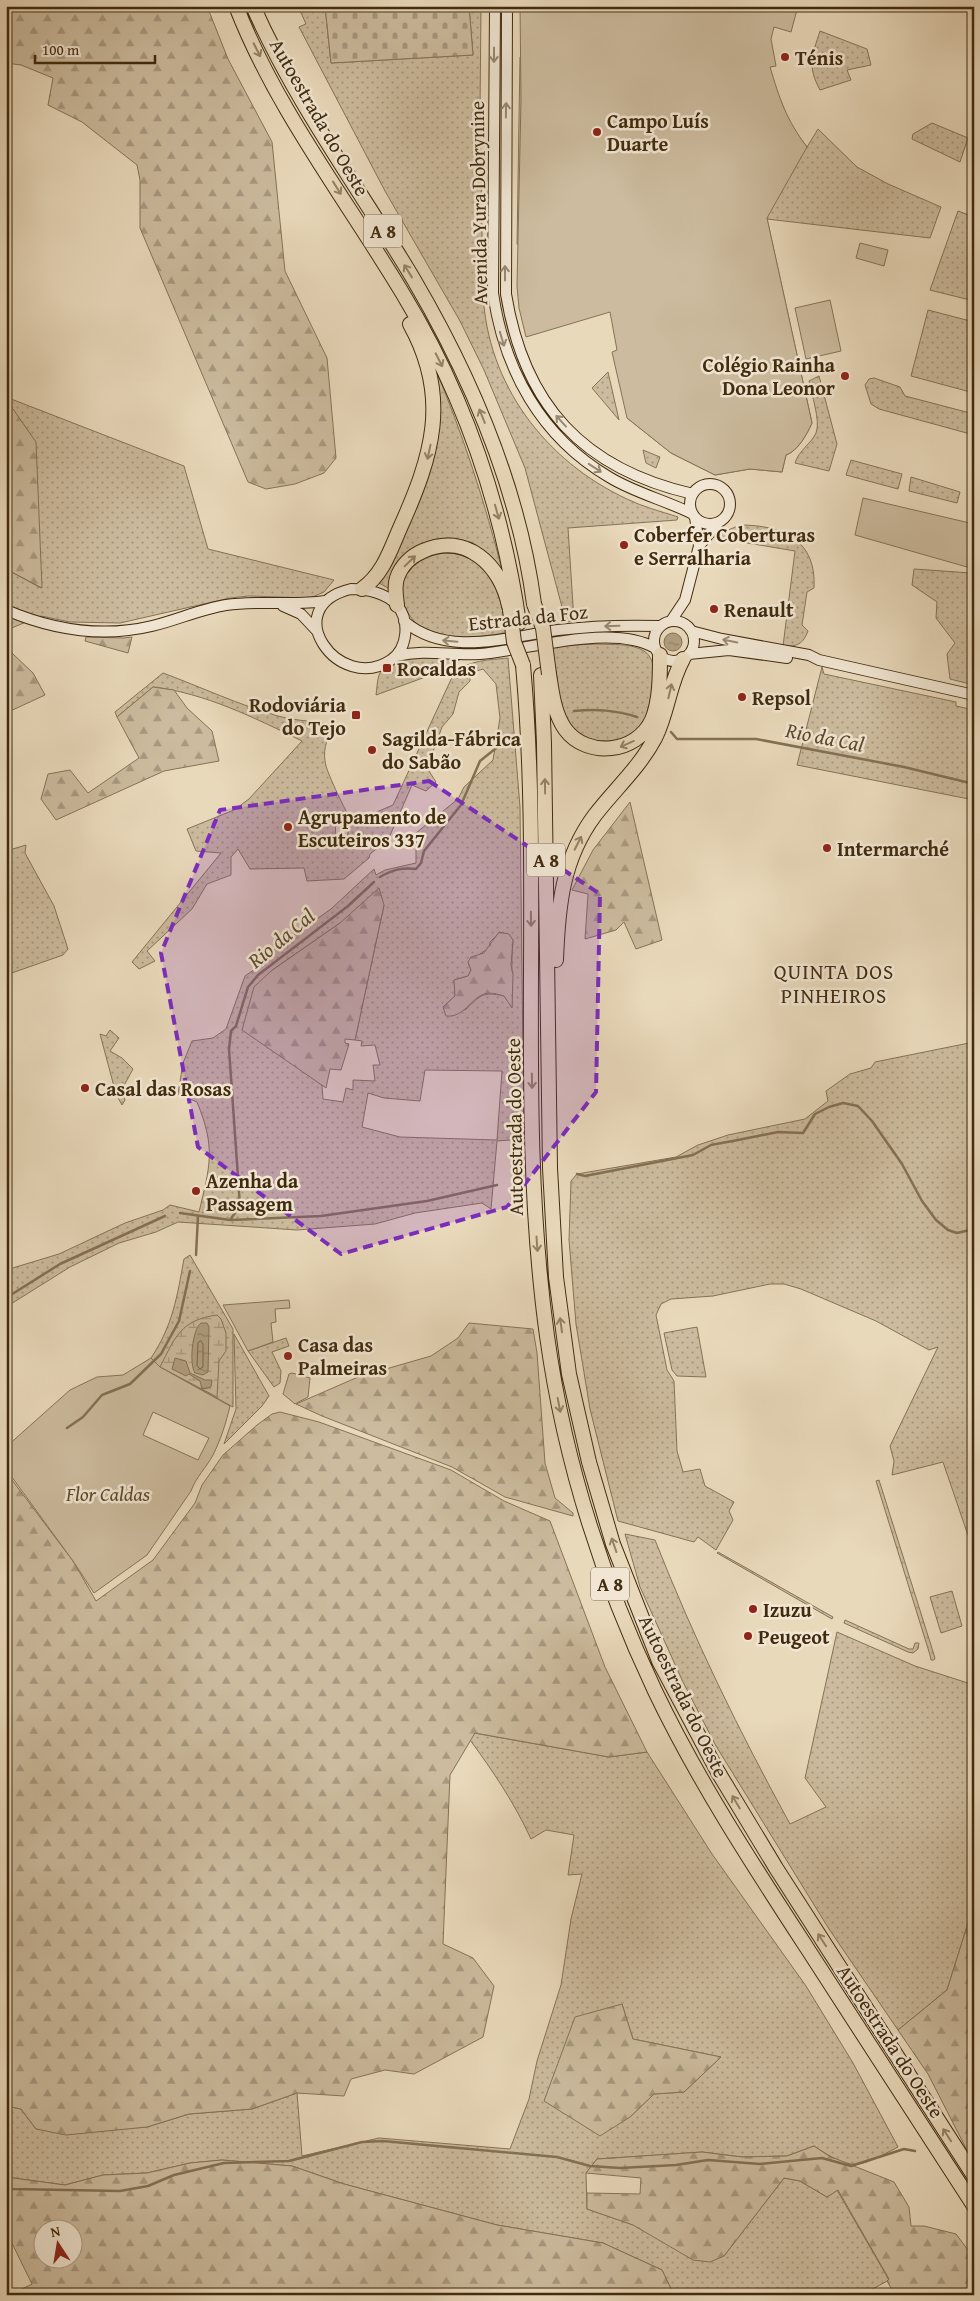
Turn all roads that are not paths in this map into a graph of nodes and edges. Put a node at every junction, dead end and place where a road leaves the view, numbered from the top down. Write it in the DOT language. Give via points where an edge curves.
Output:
graph roads {
  1 [pos="236,6"];
  2 [pos="254,6"];
  3 [pos="495,6"];
  4 [pos="507,6"];
  5 [pos="362,227"];
  6 [pos="693,494"];
  7 [pos="694,516"];
  8 [pos="718,523"];
  9 [pos="699,546"];
  10 [pos="362,589"];
  11 [pos="685,600"];
  12 [pos="325,601"];
  13 [pos="280,604"];
  14 [pos="396,605"];
  15 [pos="6,610"];
  16 [pos="404,620"];
  17 [pos="671,622"];
  18 [pos="660,626"];
  19 [pos="689,628"];
  20 [pos="317,632"];
  21 [pos="657,651"];
  22 [pos="396,656"];
  23 [pos="686,657"];
  24 [pos="819,660"];
  25 [pos="523,664"];
  26 [pos="545,675"];
  27 [pos="974,694"];
  28 [pos="548,1045"];
  29 [pos="974,2176"];
  30 [pos="974,2206"];
  1 -- 5 [label="highway, Autoestrada do Oeste / A 8, one-way" via="284,102"];
  26 -- 2 [label="highway, Autoestrada do Oeste / A 8, one-way, bridge" via="523,542 499,462 460,368 413,279 292,83"];
  3 -- 7 [label="main road, Avenida Yura Dobrynine, one-way" via="494,293 498,322 512,367 540,417 583,460 610,478"];
  6 -- 4 [label="main road, Avenida Yura Dobrynine, one-way" via="644,480 593,451 550,409 522,359 506,294"];
  5 -- 10 [label="highway, one-way" via="370,253 421,348 429,374 434,412 430,451 420,486 383,566"];
  5 -- 25 [label="highway, Autoestrada do Oeste / A 8, one-way" via="422,327 467,423 508,553"];
  6 -- 7 [label="main road" via="690,504"];
  6 -- 8 [label="main road" via="704,485 712,484 726,491 730,509"];
  7 -- 8 [label="main road" via="706,524"];
  7 -- 9 [label="main road"];
  8 -- 9 [label="main road"];
  9 -- 11 [label="main road"];
  10 -- 12 [label="main road" via="342,591"];
  10 -- 14 [label="main road" via="380,594"];
  11 -- 17 [label="main road"];
  11 -- 19 [label="main road"];
  12 -- 13 [label="main road"];
  12 -- 20 [label="main road" via="317,616"];
  13 -- 15 [label="main road" via="225,605 151,626 109,632 57,628"];
  13 -- 20 [label="main road" via="301,614"];
  14 -- 16 [label="main road"];
  14 -- 25 [label="highway, one-way, bridge" via="397,578 408,561 431,548 452,546 473,552 492,567 503,584 514,642"];
  18 -- 16 [label="main road, Estrada da Foz, one-way" via="592,627 466,642 428,637"];
  16 -- 22 [label="main road" via="405,639"];
  17 -- 18 [label="main road"];
  17 -- 19 [label="main road" via="682,623"];
  18 -- 21 [label="main road" via="654,636"];
  19 -- 23 [label="main road" via="694,643"];
  24 -- 19 [label="main road, one-way" via="809,655 722,639"];
  20 -- 22 [label="main road" via="327,651 348,664 379,666"];
  21 -- 22 [label="main road, Estrada da Foz" via="643,642 599,638 479,654 425,651"];
  21 -- 23 [label="main road" via="670,661"];
  21 -- 26 [label="highway, one-way" via="658,688 652,720 642,735 615,748 588,746 572,737 557,712"];
  23 -- 24 [label="main road" via="729,650"];
  28 -- 23 [label="highway, one-way" via="554,1010 559,906 566,869 588,824 637,767 655,738 673,680"];
  24 -- 27 [label="main road"];
  25 -- 30 [label="highway, Autoestrada do Oeste / A 8, one-way" via="529,792 534,1170 539,1263 547,1338 559,1405 590,1529 615,1598 652,1683 716,1802"];
  28 -- 26 [label="highway, Autoestrada do Oeste / A 8, one-way"];
  29 -- 28 [label="highway, Autoestrada do Oeste / A 8, one-way" via="718,1772 659,1661 613,1544 589,1462 569,1374 559,1310 552,1210"];
}
